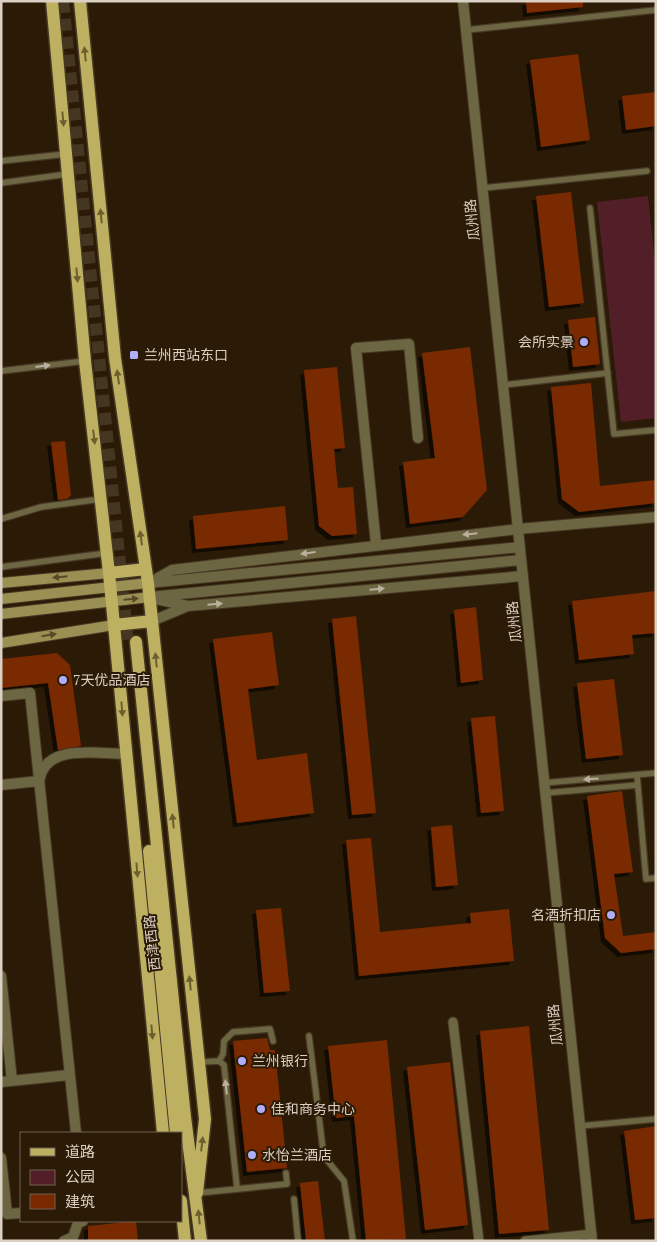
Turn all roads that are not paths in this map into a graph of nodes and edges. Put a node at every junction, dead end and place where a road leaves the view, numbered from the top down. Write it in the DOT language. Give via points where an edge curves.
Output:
graph roads {
  1 [pos="52,1"];
  2 [pos="80,1"];
  3 [pos="463,1"];
  4 [pos="656,10"];
  5 [pos="466,30"];
  6 [pos="66,154"];
  7 [pos="1,161"];
  8 [pos="647,171"];
  9 [pos="68,174"];
  10 [pos="1,183"];
  11 [pos="483,188"];
  12 [pos="590,208"];
  13 [pos="85,361"];
  14 [pos="1,371"];
  15 [pos="608,373"];
  16 [pos="503,385"];
  17 [pos="656,430"];
  18 [pos="418,438"];
  19 [pos="101,499"];
  20 [pos="656,517"];
  21 [pos="1,519"];
  22 [pos="518,529"];
  23 [pos="376,544"];
  24 [pos="520,547"];
  25 [pos="107,553"];
  26 [pos="521,560"];
  27 [pos="2,566"];
  28 [pos="146,569"];
  29 [pos="109,572"];
  30 [pos="523,576"];
  31 [pos="1,583"];
  32 [pos="148,583"];
  33 [pos="110,587"];
  34 [pos="150,597"];
  35 [pos="1,599"];
  36 [pos="112,601"];
  37 [pos="188,606"];
  38 [pos="1,614"];
  39 [pos="152,621"];
  40 [pos="114,625"];
  41 [pos="1,643"];
  42 [pos="1,696"];
  43 [pos="126,754"];
  44 [pos="656,773"];
  45 [pos="637,775"];
  46 [pos="39,781"];
  47 [pos="1,785"];
  48 [pos="638,785"];
  49 [pos="545,788"];
  50 [pos="656,878"];
  51 [pos="1,976"];
  52 [pos="453,1022"];
  53 [pos="310,1036"];
  54 [pos="273,1041"];
  55 [pos="219,1061"];
  56 [pos="199,1062"];
  57 [pos="70,1075"];
  58 [pos="12,1081"];
  59 [pos="1,1082"];
  60 [pos="656,1119"];
  61 [pos="580,1126"];
  62 [pos="76,1132"];
  63 [pos="163,1132"];
  64 [pos="176,1132"];
  65 [pos="1,1158"];
  66 [pos="286,1172"];
  67 [pos="237,1188"];
  68 [pos="196,1193"];
  69 [pos="294,1199"];
  70 [pos="20,1213"];
  71 [pos="4,1216"];
  72 [pos="182,1216"];
  73 [pos="80,1222"];
  74 [pos="592,1238"];
  75 [pos="70,1239"];
  76 [pos="185,1241"];
  77 [pos="201,1241"];
  78 [pos="298,1241"];
  79 [pos="353,1241"];
  80 [pos="479,1241"];
  81 [pos="524,1241"];
  1 -- 6 [label="main road, one-way"];
  28 -- 2 [label="main road, one-way" via="115,358"];
  3 -- 5 [label="street, 瓜州路"];
  4 -- 5 [label="lane"];
  5 -- 11 [label="street, 瓜州路"];
  6 -- 7 [label="lane"];
  6 -- 9 [label="main road"];
  8 -- 11 [label="lane"];
  9 -- 10 [label="lane"];
  9 -- 13 [label="main road, one-way"];
  11 -- 16 [label="street, 瓜州路"];
  12 -- 15 [label="lane"];
  14 -- 13 [label="lane, one-way"];
  13 -- 19 [label="main road, one-way"];
  15 -- 16 [label="lane"];
  15 -- 17 [label="lane" via="614,434"];
  16 -- 22 [label="street, 瓜州路"];
  18 -- 23 [label="street" via="409,344 356,348"];
  19 -- 21 [label="lane" via="41,507"];
  19 -- 25 [label="main road"];
  20 -- 22 [label="street"];
  22 -- 23 [label="street, one-way"];
  22 -- 24 [label="street, 瓜州路"];
  23 -- 32 [label="street, one-way" via="172,570"];
  24 -- 26 [label="street, 瓜州路"];
  24 -- 32 [label="street"];
  25 -- 27 [label="lane"];
  25 -- 29 [label="main road"];
  26 -- 30 [label="street, 瓜州路"];
  26 -- 34 [label="street"];
  28 -- 29 [label="main road"];
  28 -- 32 [label="main road"];
  29 -- 31 [label="main road, one-way"];
  29 -- 33 [label="main road"];
  37 -- 30 [label="street, one-way"];
  30 -- 49 [label="street, 瓜州路"];
  32 -- 33 [label="main road"];
  32 -- 34 [label="main road"];
  33 -- 35 [label="main road"];
  33 -- 36 [label="main road"];
  36 -- 34 [label="main road, one-way"];
  34 -- 37 [label="street"];
  34 -- 39 [label="main road"];
  36 -- 38 [label="main road"];
  36 -- 40 [label="main road"];
  37 -- 39 [label="street"];
  39 -- 40 [label="main road"];
  56 -- 39 [label="main road, one-way"];
  41 -- 40 [label="main road, one-way"];
  40 -- 43 [label="main road, one-way"];
  42 -- 46 [label="street" via="30,693"];
  43 -- 46 [label="street" via="60,755 45,765"];
  43 -- 63 [label="main road, one-way"];
  44 -- 45 [label="lane"];
  45 -- 48 [label="lane"];
  45 -- 49 [label="lane, one-way"];
  46 -- 47 [label="street"];
  46 -- 57 [label="street"];
  48 -- 49 [label="lane"];
  48 -- 50 [label="lane" via="646,879"];
  49 -- 61 [label="street, 瓜州路"];
  51 -- 58 [label="street"];
  52 -- 80 [label="street"];
  53 -- 79 [label="lane" via="323,1150 326,1159 344,1181"];
  54 -- 55 [label="lane" via="270,1029 233,1032 224,1041"];
  55 -- 56 [label="lane"];
  67 -- 55 [label="lane, one-way" via="224,1065"];
  68 -- 56 [label="main road, one-way" via="205,1119"];
  57 -- 58 [label="street"];
  57 -- 62 [label="street"];
  58 -- 59 [label="street"];
  60 -- 61 [label="lane"];
  61 -- 74 [label="street, 瓜州路"];
  64 -- 68 [label="main road, 西津西路" via="132,642 184,1117"];
  65 -- 71 [label="street"];
  66 -- 67 [label="lane" via="287,1184"];
  67 -- 68 [label="lane"];
  77 -- 68 [label="main road, 西津西路, one-way"];
  69 -- 78 [label="lane"];
  70 -- 71 [label="street"];
  72 -- 76 [label="main road"];
  73 -- 75 [label="street"];
  74 -- 81 [label="street"];
}
